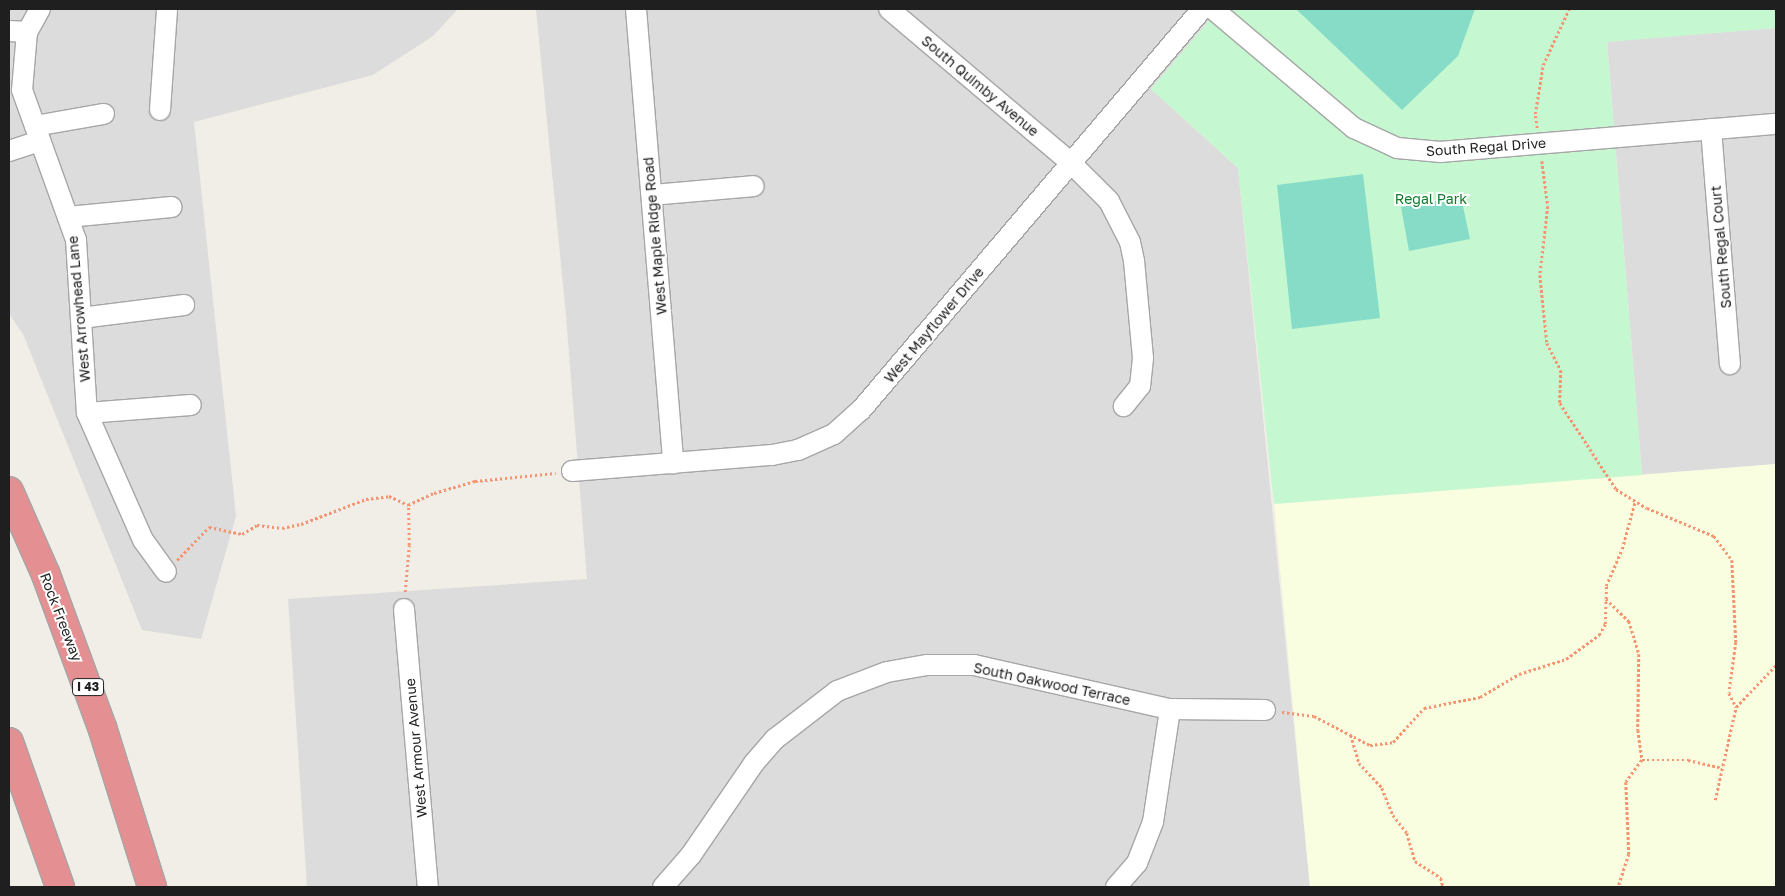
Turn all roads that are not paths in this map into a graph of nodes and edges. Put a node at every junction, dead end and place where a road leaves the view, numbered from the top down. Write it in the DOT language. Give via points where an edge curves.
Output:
graph roads {
  1 [pos="40,9"];
  2 [pos="167,9"];
  3 [pos="636,9"];
  4 [pos="889,9"];
  5 [pos="1202,9"];
  6 [pos="1213,9"];
  7 [pos="18,31"];
  8 [pos="160,110"];
  9 [pos="104,114"];
  10 [pos="1776,124"];
  11 [pos="1711,129"];
  12 [pos="38,133"];
  13 [pos="9,151"];
  14 [pos="1072,163"];
  15 [pos="754,186"];
  16 [pos="652,195"];
  17 [pos="172,208"];
  18 [pos="68,217"];
  19 [pos="184,306"];
  20 [pos="81,318"];
  21 [pos="1730,364"];
  22 [pos="191,405"];
  23 [pos="1124,406"];
  24 [pos="87,413"];
  25 [pos="673,463"];
  26 [pos="572,472"];
  27 [pos="9,492"];
  28 [pos="166,572"];
  29 [pos="404,609"];
  30 [pos="1170,709"];
  31 [pos="1265,710"];
  32 [pos="9,742"];
  33 [pos="60,887"];
  34 [pos="152,887"];
  35 [pos="428,887"];
  36 [pos="663,887"];
  37 [pos="1116,887"];
  1 -- 7 [label="street, West Arrowhead Lane"];
  2 -- 8 [label="street"];
  3 -- 16 [label="street, West Maple Ridge Road"];
  4 -- 14 [label="street, South Quimby Avenue"];
  5 -- 14 [label="street, West Mayflower Drive"];
  6 -- 11 [label="street, South Regal Drive" via="1354,128 1372,138 1422,152"];
  7 -- 12 [label="street, West Arrowhead Lane" via="22,90"];
  9 -- 12 [label="street"];
  10 -- 11 [label="street, South Regal Drive"];
  11 -- 21 [label="street, South Regal Court"];
  12 -- 13 [label="street"];
  12 -- 18 [label="street, West Arrowhead Lane"];
  14 -- 23 [label="street, South Quimby Avenue" via="1110,201 1130,242 1143,377"];
  14 -- 25 [label="street, West Mayflower Drive" via="861,410 834,434 814,445 772,455"];
  15 -- 16 [label="street"];
  16 -- 25 [label="street, West Maple Ridge Road"];
  17 -- 18 [label="street"];
  18 -- 20 [label="street, West Arrowhead Lane" via="76,240"];
  19 -- 20 [label="street"];
  20 -- 24 [label="street, West Arrowhead Lane"];
  22 -- 24 [label="street"];
  24 -- 28 [label="street, West Arrowhead Lane" via="143,540"];
  25 -- 26 [label="street, West Mayflower Drive"];
  27 -- 34 [label="highway, Rock Freeway / I 43" via="46,575 102,727"];
  29 -- 35 [label="street, West Armour Avenue"];
  30 -- 31 [label="street, South Oakwood Terrace"];
  30 -- 36 [label="street, South Oakwood Terrace" via="974,665 915,666 856,682 816,704 775,739 754,763 692,855"];
  30 -- 37 [label="street" via="1153,822 1137,863"];
  32 -- 33 [label="highway"];
}
